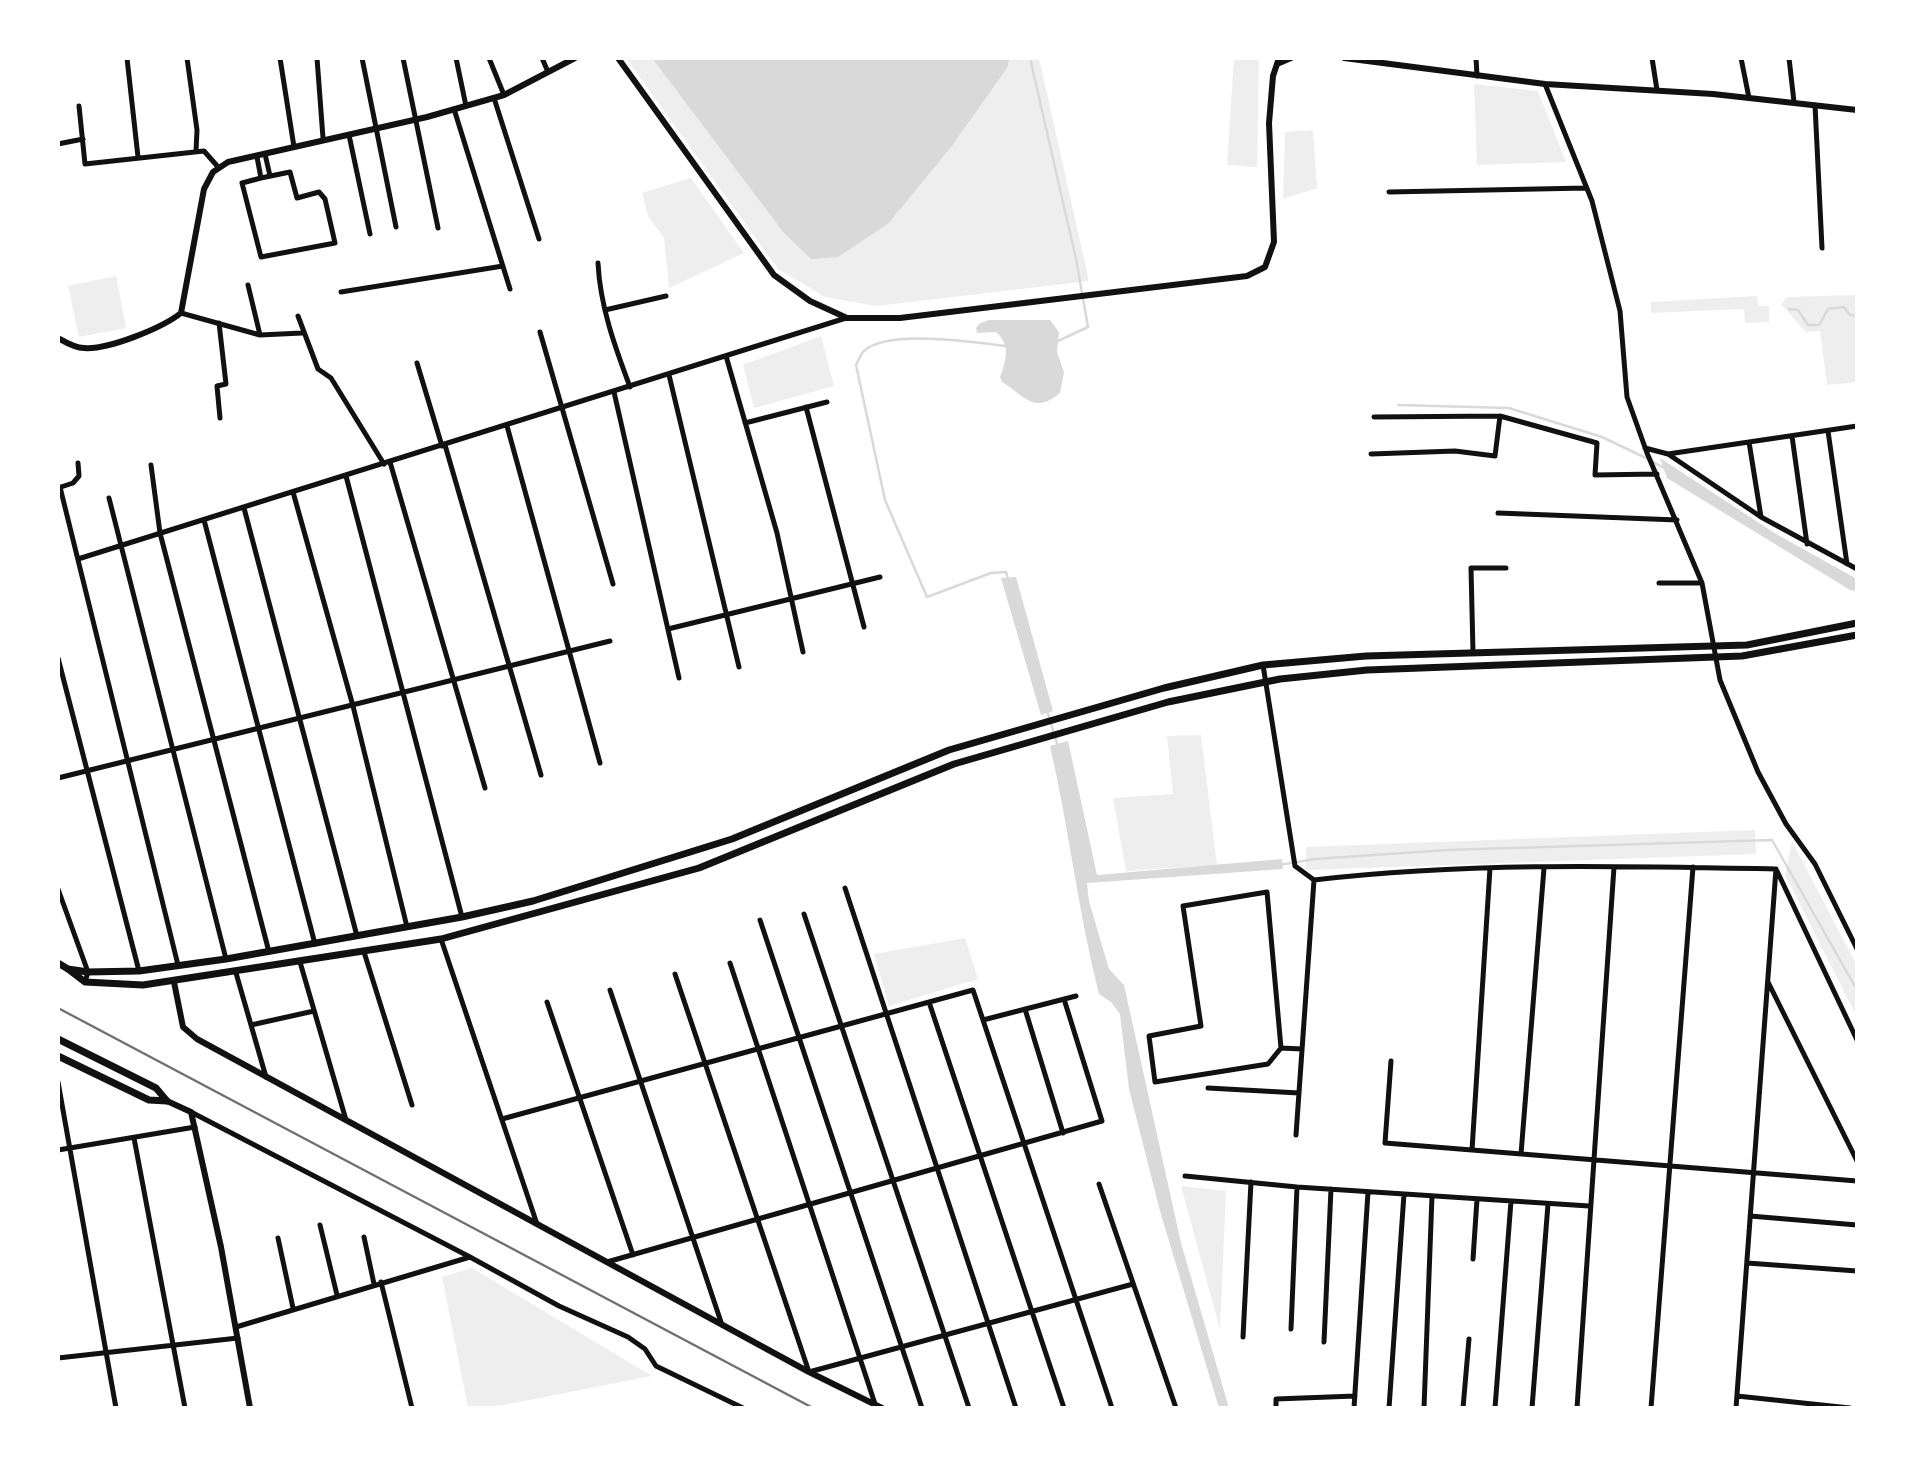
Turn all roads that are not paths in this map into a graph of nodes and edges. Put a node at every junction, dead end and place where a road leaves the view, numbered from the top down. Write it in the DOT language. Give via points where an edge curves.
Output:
graph roads {
  1 [pos="127,58"];
  2 [pos="187,58"];
  3 [pos="281,58"];
  4 [pos="317,58"];
  5 [pos="362,58"];
  6 [pos="403,58"];
  7 [pos="456,58"];
  8 [pos="489,58"];
  9 [pos="542,58"];
  10 [pos="575,58"];
  11 [pos="618,58"];
  12 [pos="1291,58"];
  13 [pos="1343,58"];
  14 [pos="1476,58"];
  15 [pos="1653,58"];
  16 [pos="1741,58"];
  17 [pos="1789,58"];
  18 [pos="1278,61"];
  19 [pos="548,72"];
  20 [pos="1477,76"];
  21 [pos="1545,84"];
  22 [pos="1657,90"];
  23 [pos="504,95"];
  24 [pos="494,98"];
  25 [pos="1749,98"];
  26 [pos="1794,102"];
  27 [pos="1815,105"];
  28 [pos="79,106"];
  29 [pos="466,106"];
  30 [pos="454,109"];
  31 [pos="1857,110"];
  32 [pos="414,120"];
  33 [pos="375,128"];
  34 [pos="349,135"];
  35 [pos="323,138"];
  36 [pos="83,139"];
  37 [pos="58,144"];
  38 [pos="294,147"];
  39 [pos="196,151"];
  40 [pos="265,154"];
  41 [pos="138,157"];
  42 [pos="257,157"];
  43 [pos="219,168"];
  44 [pos="270,176"];
  45 [pos="261,178"];
  46 [pos="1587,188"];
  47 [pos="1389,192"];
  48 [pos="396,227"];
  49 [pos="438,228"];
  50 [pos="370,234"];
  51 [pos="538,239"];
  52 [pos="1822,248"];
  53 [pos="598,263"];
  54 [pos="503,266"];
  55 [pos="248,285"];
  56 [pos="510,289"];
  57 [pos="341,292"];
  58 [pos="666,296"];
  59 [pos="605,310"];
  60 [pos="181,313"];
  61 [pos="298,316"];
  62 [pos="848,318"];
  63 [pos="219,323"];
  64 [pos="540,332"];
  65 [pos="302,334"];
  66 [pos="260,335"];
  67 [pos="58,338"];
  68 [pos="726,356"];
  69 [pos="417,363"];
  70 [pos="669,375"];
  71 [pos="630,387"];
  72 [pos="614,392"];
  73 [pos="827,402"];
  74 [pos="806,407"];
  75 [pos="563,409"];
  76 [pos="1500,416"];
  77 [pos="1374,417"];
  78 [pos="220,418"];
  79 [pos="745,423"];
  80 [pos="507,426"];
  81 [pos="1857,426"];
  82 [pos="1828,431"];
  83 [pos="1792,436"];
  84 [pos="1749,442"];
  85 [pos="444,445"];
  86 [pos="1646,451"];
  87 [pos="1371,454"];
  88 [pos="1668,454"];
  89 [pos="78,463"];
  90 [pos="387,463"];
  91 [pos="151,465"];
  92 [pos="1656,473"];
  93 [pos="346,476"];
  94 [pos="59,487"];
  95 [pos="293,492"];
  96 [pos="109,498"];
  97 [pos="244,508"];
  98 [pos="1498,513"];
  99 [pos="1761,517"];
  100 [pos="204,520"];
  101 [pos="1677,520"];
  102 [pos="160,533"];
  103 [pos="1808,544"];
  104 [pos="121,545"];
  105 [pos="78,559"];
  106 [pos="1847,564"];
  107 [pos="1506,568"];
  108 [pos="1857,569"];
  109 [pos="880,577"];
  110 [pos="1659,583"];
  111 [pos="1702,583"];
  112 [pos="613,584"];
  113 [pos="851,584"];
  114 [pos="791,598"];
  115 [pos="726,614"];
  116 [pos="1857,623"];
  117 [pos="864,627"];
  118 [pos="668,629"];
  119 [pos="1857,635"];
  120 [pos="610,641"];
  121 [pos="1715,646"];
  122 [pos="803,652"];
  123 [pos="1473,652"];
  124 [pos="570,653"];
  125 [pos="1716,656"];
  126 [pos="58,659"];
  127 [pos="1263,665"];
  128 [pos="510,667"];
  129 [pos="739,667"];
  130 [pos="679,678"];
  131 [pos="455,681"];
  132 [pos="1266,682"];
  133 [pos="404,694"];
  134 [pos="353,706"];
  135 [pos="300,719"];
  136 [pos="259,729"];
  137 [pos="214,740"];
  138 [pos="173,749"];
  139 [pos="129,761"];
  140 [pos="600,763"];
  141 [pos="86,771"];
  142 [pos="541,775"];
  143 [pos="58,778"];
  144 [pos="485,788"];
  145 [pos="732,839"];
  146 [pos="737,853"];
  147 [pos="1614,867"];
  148 [pos="1693,867"];
  149 [pos="1490,868"];
  150 [pos="1544,868"];
  151 [pos="1776,869"];
  152 [pos="1314,880"];
  153 [pos="845,888"];
  154 [pos="58,889"];
  155 [pos="804,914"];
  156 [pos="462,917"];
  157 [pos="760,920"];
  158 [pos="407,927"];
  159 [pos="1857,929"];
  160 [pos="1849,933"];
  161 [pos="357,936"];
  162 [pos="441,939"];
  163 [pos="316,944"];
  164 [pos="1857,948"];
  165 [pos="270,951"];
  166 [pos="364,952"];
  167 [pos="226,959"];
  168 [pos="300,962"];
  169 [pos="58,963"];
  170 [pos="730,963"];
  171 [pos="178,965"];
  172 [pos="68,969"];
  173 [pos="139,971"];
  174 [pos="88,972"];
  175 [pos="236,973"];
  176 [pos="675,974"];
  177 [pos="1768,981"];
  178 [pos="85,982"];
  179 [pos="174,982"];
  180 [pos="610,990"];
  181 [pos="1076,996"];
  182 [pos="1064,999"];
  183 [pos="547,1002"];
  184 [pos="929,1002"];
  185 [pos="1025,1009"];
  186 [pos="314,1011"];
  187 [pos="886,1014"];
  188 [pos="983,1020"];
  189 [pos="251,1025"];
  190 [pos="841,1026"];
  191 [pos="799,1037"];
  192 [pos="58,1039"];
  193 [pos="1857,1040"];
  194 [pos="1282,1048"];
  195 [pos="758,1049"];
  196 [pos="1302,1049"];
  197 [pos="58,1056"];
  198 [pos="1391,1061"];
  199 [pos="705,1063"];
  200 [pos="266,1077"];
  201 [pos="641,1081"];
  202 [pos="58,1083"];
  203 [pos="1208,1088"];
  204 [pos="1299,1093"];
  205 [pos="580,1098"];
  206 [pos="167,1101"];
  207 [pos="412,1105"];
  208 [pos="191,1112"];
  209 [pos="502,1119"];
  210 [pos="346,1121"];
  211 [pos="195,1127"];
  212 [pos="1063,1133"];
  213 [pos="1296,1135"];
  214 [pos="134,1138"];
  215 [pos="1024,1144"];
  216 [pos="69,1149"];
  217 [pos="58,1150"];
  218 [pos="1472,1150"];
  219 [pos="1521,1154"];
  220 [pos="980,1156"];
  221 [pos="1592,1160"];
  222 [pos="1857,1161"];
  223 [pos="1670,1166"];
  224 [pos="937,1168"];
  225 [pos="1754,1172"];
  226 [pos="1185,1176"];
  227 [pos="893,1181"];
  228 [pos="1857,1181"];
  229 [pos="1251,1182"];
  230 [pos="1099,1184"];
  231 [pos="1297,1187"];
  232 [pos="1331,1189"];
  233 [pos="1368,1192"];
  234 [pos="850,1193"];
  235 [pos="1404,1194"];
  236 [pos="1432,1196"];
  237 [pos="1477,1199"];
  238 [pos="1511,1201"];
  239 [pos="1548,1203"];
  240 [pos="809,1205"];
  241 [pos="1589,1206"];
  242 [pos="1750,1216"];
  243 [pos="757,1219"];
  244 [pos="537,1224"];
  245 [pos="320,1225"];
  246 [pos="1857,1225"];
  247 [pos="364,1237"];
  248 [pos="278,1238"];
  249 [pos="693,1238"];
  250 [pos="633,1255"];
  251 [pos="470,1257"];
  252 [pos="1473,1259"];
  253 [pos="607,1262"];
  254 [pos="1747,1263"];
  255 [pos="1857,1271"];
  256 [pos="378,1283"];
  257 [pos="1133,1284"];
  258 [pos="337,1295"];
  259 [pos="1076,1300"];
  260 [pos="293,1308"];
  261 [pos="1032,1312"];
  262 [pos="988,1324"];
  263 [pos="722,1325"];
  264 [pos="236,1327"];
  265 [pos="1291,1329"];
  266 [pos="945,1335"];
  267 [pos="1243,1337"];
  268 [pos="238,1338"];
  269 [pos="1469,1339"];
  270 [pos="1324,1342"];
  271 [pos="174,1345"];
  272 [pos="902,1347"];
  273 [pos="105,1353"];
  274 [pos="58,1358"];
  275 [pos="860,1358"];
  276 [pos="809,1372"];
  277 [pos="1355,1396"];
  278 [pos="1737,1396"];
  279 [pos="1319,1398"];
  280 [pos="1779,1400"];
  281 [pos="878,1406"];
  282 [pos="116,1408"];
  283 [pos="185,1408"];
  284 [pos="250,1408"];
  285 [pos="412,1408"];
  286 [pos="743,1408"];
  287 [pos="922,1408"];
  288 [pos="969,1408"];
  289 [pos="1016,1408"];
  290 [pos="1064,1408"];
  291 [pos="1112,1408"];
  292 [pos="1176,1408"];
  293 [pos="1276,1408"];
  294 [pos="1319,1408"];
  295 [pos="1354,1408"];
  296 [pos="1389,1408"];
  297 [pos="1424,1408"];
  298 [pos="1463,1408"];
  299 [pos="1495,1408"];
  300 [pos="1532,1408"];
  301 [pos="1577,1408"];
  302 [pos="1651,1408"];
  303 [pos="1736,1408"];
  304 [pos="1779,1408"];
  305 [pos="1850,1408"];
  1 -- 41 [label="street"];
  2 -- 39 [label="street"];
  3 -- 38 [label="street"];
  4 -- 35 [label="street"];
  5 -- 33 [label="street"];
  6 -- 32 [label="street"];
  7 -- 29 [label="street"];
  8 -- 23 [label="street"];
  9 -- 19 [label="street"];
  10 -- 19 [label="street"];
  11 -- 62 [label="street" via="774,275 810,301"];
  12 -- 18 [label="street"];
  13 -- 20 [label="street"];
  14 -- 20 [label="street"];
  15 -- 22 [label="street"];
  16 -- 25 [label="street"];
  17 -- 26 [label="street"];
  18 -- 62 [label="street" via="1272,76 1269,123 1274,242 1265,267 1247,276 900,318"];
  19 -- 23 [label="street"];
  20 -- 21 [label="street"];
  21 -- 22 [label="street"];
  21 -- 46 [label="street"];
  22 -- 25 [label="street"];
  23 -- 24 [label="street"];
  24 -- 29 [label="street"];
  24 -- 51 [label="street"];
  25 -- 26 [label="street"];
  26 -- 27 [label="street"];
  27 -- 31 [label="street"];
  27 -- 52 [label="street"];
  28 -- 36 [label="street"];
  29 -- 30 [label="street"];
  30 -- 32 [label="street"];
  30 -- 54 [label="street"];
  32 -- 33 [label="street"];
  32 -- 49 [label="street"];
  33 -- 34 [label="street"];
  33 -- 48 [label="street"];
  34 -- 35 [label="street"];
  34 -- 50 [label="street"];
  35 -- 38 [label="street"];
  36 -- 37 [label="street"];
  36 -- 41 [label="street" via="85,164"];
  38 -- 40 [label="street"];
  39 -- 41 [label="street"];
  39 -- 43 [label="street" via="204,151"];
  40 -- 42 [label="street"];
  40 -- 44 [label="street"];
  42 -- 43 [label="street"];
  42 -- 45 [label="street"];
  43 -- 60 [label="street" via="204,189"];
  44 -- 45 [label="street"];
  44 -- 45 [label="street" via="290,172 297,198 319,192 325,199 335,243 261,257 242,183"];
  46 -- 47 [label="street"];
  46 -- 86 [label="street" via="1620,311 1627,397"];
  53 -- 59 [label="street"];
  54 -- 56 [label="street"];
  54 -- 57 [label="street"];
  55 -- 66 [label="street"];
  58 -- 59 [label="street"];
  59 -- 71 [label="street"];
  60 -- 63 [label="street"];
  60 -- 67 [label="street" via="167,325 138,336 85,349"];
  61 -- 65 [label="street"];
  62 -- 68 [label="street"];
  63 -- 66 [label="street"];
  63 -- 78 [label="street" via="226,384 217,386"];
  64 -- 75 [label="street"];
  65 -- 66 [label="street"];
  65 -- 90 [label="street" via="318,369 331,378"];
  68 -- 70 [label="street"];
  68 -- 79 [label="street"];
  69 -- 85 [label="street"];
  70 -- 71 [label="street"];
  70 -- 115 [label="street"];
  71 -- 72 [label="street"];
  72 -- 75 [label="street"];
  72 -- 118 [label="street"];
  73 -- 74 [label="street"];
  74 -- 79 [label="street"];
  74 -- 113 [label="street"];
  75 -- 80 [label="street"];
  75 -- 112 [label="street"];
  76 -- 77 [label="street"];
  76 -- 87 [label="street" via="1495,456 1455,451"];
  76 -- 92 [label="street" via="1597,443 1595,475"];
  79 -- 114 [label="street"];
  80 -- 85 [label="street"];
  80 -- 124 [label="street"];
  81 -- 82 [label="street"];
  82 -- 83 [label="street"];
  82 -- 106 [label="street"];
  83 -- 84 [label="street"];
  83 -- 103 [label="street"];
  84 -- 88 [label="street"];
  84 -- 99 [label="street"];
  85 -- 90 [label="street"];
  85 -- 128 [label="street"];
  86 -- 88 [label="street"];
  86 -- 92 [label="street"];
  88 -- 99 [label="street"];
  89 -- 94 [label="street" via="79,476"];
  90 -- 93 [label="street"];
  90 -- 131 [label="street"];
  91 -- 102 [label="street"];
  92 -- 101 [label="street"];
  93 -- 95 [label="street"];
  93 -- 133 [label="street"];
  94 -- 105 [label="street"];
  95 -- 97 [label="street"];
  95 -- 134 [label="street"];
  96 -- 104 [label="street"];
  97 -- 100 [label="street"];
  97 -- 135 [label="street"];
  98 -- 101 [label="street"];
  99 -- 103 [label="street"];
  100 -- 102 [label="street"];
  100 -- 136 [label="street"];
  101 -- 111 [label="street"];
  102 -- 104 [label="street"];
  102 -- 137 [label="street"];
  103 -- 106 [label="street"];
  104 -- 105 [label="street"];
  104 -- 138 [label="street"];
  105 -- 139 [label="street"];
  106 -- 108 [label="street"];
  107 -- 123 [label="street" via="1471,568"];
  109 -- 113 [label="street"];
  110 -- 111 [label="street"];
  111 -- 121 [label="street"];
  113 -- 114 [label="street"];
  113 -- 117 [label="street"];
  114 -- 115 [label="street"];
  114 -- 122 [label="street"];
  115 -- 118 [label="street"];
  115 -- 129 [label="street"];
  116 -- 121 [label="main road" via="1755,645"];
  118 -- 130 [label="street"];
  119 -- 125 [label="main road" via="1756,655"];
  120 -- 124 [label="street"];
  121 -- 123 [label="main road"];
  121 -- 125 [label="street"];
  123 -- 127 [label="main road"];
  124 -- 128 [label="street"];
  124 -- 140 [label="street"];
  125 -- 132 [label="main road" via="1367,670"];
  125 -- 160 [label="street" via="1720,680 1758,772 1786,824 1815,864"];
  126 -- 141 [label="street"];
  127 -- 132 [label="street"];
  127 -- 145 [label="main road" via="1164,688 949,750"];
  128 -- 131 [label="street"];
  128 -- 142 [label="street"];
  131 -- 133 [label="street"];
  131 -- 144 [label="street"];
  132 -- 146 [label="main road" via="1168,702 904,782"];
  132 -- 152 [label="street" via="1295,866"];
  133 -- 134 [label="street"];
  133 -- 156 [label="street"];
  134 -- 135 [label="street"];
  134 -- 158 [label="street"];
  135 -- 136 [label="street"];
  135 -- 161 [label="street"];
  136 -- 137 [label="street"];
  136 -- 163 [label="street"];
  137 -- 138 [label="street"];
  137 -- 165 [label="street"];
  138 -- 139 [label="street"];
  138 -- 167 [label="street"];
  139 -- 141 [label="street"];
  139 -- 171 [label="street"];
  141 -- 143 [label="street"];
  141 -- 173 [label="street"];
  145 -- 146 [label="main road"];
  145 -- 156 [label="main road" via="573,890"];
  146 -- 162 [label="main road" via="581,903"];
  147 -- 148 [label="street"];
  147 -- 150 [label="street"];
  147 -- 221 [label="street"];
  148 -- 151 [label="street"];
  148 -- 223 [label="street"];
  149 -- 150 [label="street"];
  149 -- 152 [label="street"];
  149 -- 218 [label="street"];
  150 -- 219 [label="street"];
  151 -- 177 [label="street"];
  151 -- 193 [label="street"];
  152 -- 196 [label="street"];
  153 -- 187 [label="street"];
  154 -- 174 [label="street"];
  155 -- 190 [label="street"];
  156 -- 158 [label="main road"];
  157 -- 191 [label="street"];
  158 -- 161 [label="main road"];
  159 -- 160 [label="street"];
  160 -- 164 [label="street"];
  161 -- 163 [label="main road"];
  162 -- 166 [label="main road"];
  162 -- 209 [label="street"];
  163 -- 165 [label="main road"];
  165 -- 167 [label="main road"];
  166 -- 168 [label="main road"];
  166 -- 207 [label="street"];
  167 -- 171 [label="main road"];
  168 -- 175 [label="main road"];
  168 -- 186 [label="street"];
  169 -- 172 [label="main road"];
  170 -- 195 [label="street"];
  171 -- 173 [label="main road"];
  171 -- 179 [label="main road"];
  172 -- 174 [label="main road"];
  172 -- 178 [label="main road"];
  173 -- 174 [label="main road"];
  174 -- 178 [label="street"];
  175 -- 179 [label="main road"];
  175 -- 189 [label="street"];
  176 -- 199 [label="street"];
  177 -- 222 [label="street"];
  177 -- 225 [label="street"];
  178 -- 179 [label="main road"];
  179 -- 200 [label="street" via="183,1027"];
  180 -- 201 [label="street"];
  181 -- 182 [label="street"];
  182 -- 185 [label="street"];
  182 -- 212 [label="street" via="1102,1121"];
  183 -- 205 [label="street"];
  184 -- 187 [label="street"];
  184 -- 188 [label="street" via="973,990"];
  184 -- 220 [label="street"];
  185 -- 188 [label="street"];
  185 -- 212 [label="street"];
  186 -- 189 [label="street"];
  186 -- 210 [label="street"];
  187 -- 190 [label="street"];
  187 -- 224 [label="street"];
  188 -- 215 [label="street"];
  189 -- 200 [label="street"];
  190 -- 191 [label="street"];
  190 -- 227 [label="street"];
  191 -- 195 [label="street"];
  191 -- 234 [label="street"];
  192 -- 206 [label="main road" via="156,1088"];
  194 -- 194 [label="street" via="1268,1064 1155,1082 1149,1036 1201,1026 1184,906 1267,892"];
  194 -- 196 [label="street"];
  195 -- 199 [label="street"];
  195 -- 240 [label="street"];
  196 -- 204 [label="street"];
  197 -- 206 [label="main road" via="149,1100"];
  198 -- 218 [label="street" via="1385,1143"];
  199 -- 201 [label="street"];
  199 -- 243 [label="street"];
  200 -- 210 [label="street"];
  201 -- 205 [label="street"];
  201 -- 249 [label="street"];
  202 -- 216 [label="street"];
  203 -- 204 [label="street"];
  204 -- 213 [label="street"];
  205 -- 209 [label="street"];
  205 -- 250 [label="street"];
  206 -- 208 [label="street"];
  208 -- 211 [label="street"];
  208 -- 251 [label="street"];
  209 -- 244 [label="street"];
  210 -- 244 [label="street"];
  211 -- 214 [label="street"];
  211 -- 264 [label="street"];
  212 -- 215 [label="street"];
  214 -- 216 [label="street"];
  214 -- 271 [label="street"];
  215 -- 220 [label="street"];
  215 -- 259 [label="street"];
  216 -- 217 [label="street"];
  216 -- 273 [label="street"];
  218 -- 219 [label="street"];
  219 -- 221 [label="street"];
  220 -- 224 [label="street"];
  220 -- 261 [label="street"];
  221 -- 223 [label="street"];
  221 -- 241 [label="street"];
  223 -- 225 [label="street"];
  223 -- 302 [label="street"];
  224 -- 227 [label="street"];
  224 -- 262 [label="street"];
  225 -- 228 [label="street"];
  225 -- 242 [label="street"];
  226 -- 229 [label="street"];
  227 -- 234 [label="street"];
  227 -- 266 [label="street"];
  229 -- 231 [label="street"];
  229 -- 267 [label="street"];
  230 -- 257 [label="street"];
  231 -- 232 [label="street"];
  231 -- 265 [label="street"];
  232 -- 233 [label="street"];
  232 -- 270 [label="street"];
  233 -- 235 [label="street"];
  233 -- 277 [label="street"];
  234 -- 240 [label="street"];
  234 -- 272 [label="street"];
  235 -- 236 [label="street"];
  235 -- 296 [label="street"];
  236 -- 237 [label="street"];
  236 -- 297 [label="street"];
  237 -- 238 [label="street"];
  237 -- 252 [label="street"];
  238 -- 239 [label="street"];
  238 -- 299 [label="street"];
  239 -- 241 [label="street"];
  239 -- 300 [label="street"];
  240 -- 243 [label="street"];
  240 -- 275 [label="street"];
  241 -- 301 [label="street"];
  242 -- 246 [label="street"];
  242 -- 254 [label="street"];
  243 -- 249 [label="street"];
  243 -- 276 [label="street"];
  244 -- 253 [label="street"];
  245 -- 258 [label="street"];
  247 -- 256 [label="street"];
  248 -- 260 [label="street"];
  249 -- 250 [label="street"];
  249 -- 263 [label="street"];
  250 -- 253 [label="street"];
  251 -- 256 [label="street"];
  251 -- 286 [label="street" via="559,1306 628,1337 645,1349 656,1366"];
  253 -- 263 [label="street"];
  254 -- 255 [label="street"];
  254 -- 278 [label="street"];
  256 -- 258 [label="street"];
  256 -- 285 [label="street"];
  257 -- 259 [label="street"];
  257 -- 292 [label="street"];
  258 -- 260 [label="street"];
  259 -- 261 [label="street"];
  259 -- 291 [label="street"];
  260 -- 264 [label="street"];
  261 -- 262 [label="street"];
  261 -- 290 [label="street"];
  262 -- 266 [label="street"];
  262 -- 289 [label="street"];
  263 -- 276 [label="street"];
  264 -- 268 [label="street"];
  266 -- 272 [label="street"];
  266 -- 288 [label="street"];
  268 -- 271 [label="street"];
  268 -- 284 [label="street"];
  269 -- 298 [label="street"];
  271 -- 273 [label="street"];
  271 -- 283 [label="street"];
  272 -- 275 [label="street"];
  272 -- 287 [label="street"];
  273 -- 274 [label="street"];
  273 -- 282 [label="street"];
  275 -- 276 [label="street"];
  275 -- 281 [label="street"];
  276 -- 281 [label="street"];
  277 -- 279 [label="street"];
  277 -- 295 [label="street"];
  278 -- 280 [label="street"];
  278 -- 303 [label="street"];
  279 -- 293 [label="street" via="1276,1399"];
  279 -- 294 [label="street"];
  280 -- 304 [label="street"];
  280 -- 305 [label="street"];
}
